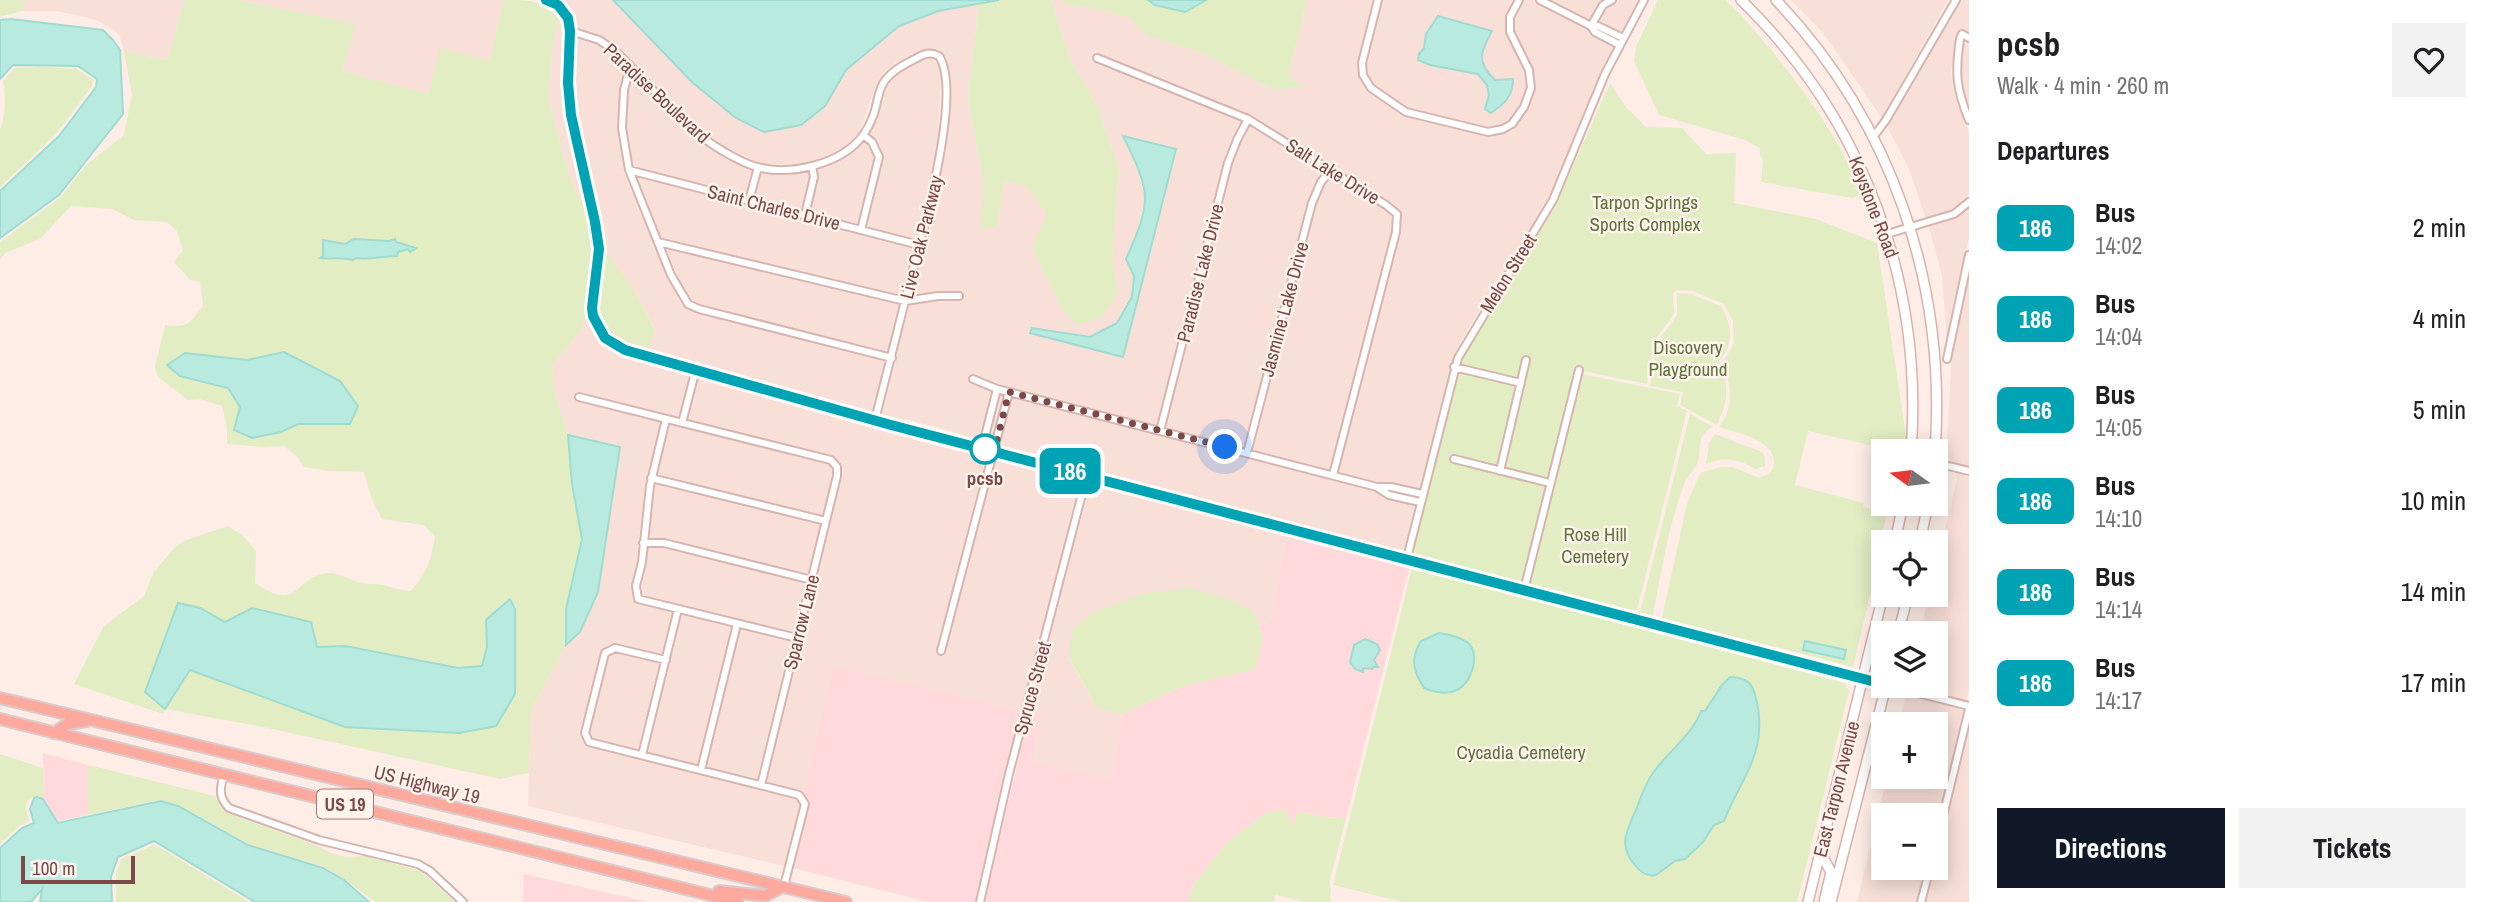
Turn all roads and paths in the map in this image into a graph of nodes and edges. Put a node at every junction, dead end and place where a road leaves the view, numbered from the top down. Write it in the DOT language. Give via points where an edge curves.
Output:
graph roads {
  1 [pos="546,0"];
  2 [pos="1378,0"];
  3 [pos="1519,0"];
  4 [pos="1540,0"];
  5 [pos="1612,0"];
  6 [pos="1644,0"];
  7 [pos="1741,0"];
  8 [pos="1776,0"];
  9 [pos="1956,0"];
  10 [pos="1591,26"];
  11 [pos="570,31"];
  12 [pos="1969,38"];
  13 [pos="1622,41"];
  14 [pos="1097,58"];
  15 [pos="630,67"];
  16 [pos="1248,119"];
  17 [pos="1969,120"];
  18 [pos="863,135"];
  19 [pos="1874,136"];
  20 [pos="812,166"];
  21 [pos="758,167"];
  22 [pos="629,170"];
  23 [pos="1331,170"];
  24 [pos="749,201"];
  25 [pos="1969,202"];
  26 [pos="804,215"];
  27 [pos="1911,228"];
  28 [pos="861,230"];
  29 [pos="1887,234"];
  30 [pos="659,242"];
  31 [pos="919,245"];
  32 [pos="1969,255"];
  33 [pos="959,296"];
  34 [pos="905,301"];
  35 [pos="892,358"];
  36 [pos="1947,359"];
  37 [pos="1526,360"];
  38 [pos="1454,367"];
  39 [pos="696,369"];
  40 [pos="1579,370"];
  41 [pos="973,379"];
  42 [pos="1521,383"];
  43 [pos="997,389"];
  44 [pos="1009,392"];
  45 [pos="579,397"];
  46 [pos="666,419"];
  47 [pos="875,421"];
  48 [pos="682,423"];
  49 [pos="1160,430"];
  50 [pos="1911,439"];
  51 [pos="1936,439"];
  52 [pos="982,448"];
  53 [pos="992,450"];
  54 [pos="1247,453"];
  55 [pos="1454,459"];
  56 [pos="1948,466"];
  57 [pos="1500,471"];
  58 [pos="1969,471"];
  59 [pos="1087,475"];
  60 [pos="1333,475"];
  61 [pos="651,478"];
  62 [pos="1546,482"];
  63 [pos="1377,487"];
  64 [pos="1422,494"];
  65 [pos="1420,502"];
  66 [pos="826,521"];
  67 [pos="643,543"];
  68 [pos="1407,558"];
  69 [pos="811,580"];
  70 [pos="1524,590"];
  71 [pos="1880,607"];
  72 [pos="678,609"];
  73 [pos="737,624"];
  74 [pos="797,638"];
  75 [pos="941,651"];
  76 [pos="666,660"];
  77 [pos="1864,680"];
  78 [pos="1871,682"];
  79 [pos="0,698"];
  80 [pos="1883,698"];
  81 [pos="1935,698"];
  82 [pos="1969,707"];
  83 [pos="0,719"];
  84 [pos="90,720"];
  85 [pos="54,733"];
  86 [pos="642,755"];
  87 [pos="701,770"];
  88 [pos="224,774"];
  89 [pos="761,785"];
  90 [pos="1946,803"];
  91 [pos="1820,852"];
  92 [pos="1927,880"];
  93 [pos="783,886"];
  94 [pos="685,888"];
  95 [pos="463,902"];
  96 [pos="738,902"];
  97 [pos="846,902"];
  98 [pos="979,902"];
  99 [pos="1808,902"];
  100 [pos="1824,902"];
  101 [pos="1831,902"];
  102 [pos="1922,902"];
  1 -- 11 [label="street" via="558,5 568,18"];
  2 -- 3 [label="street" via="1362,63 1369,85 1406,112 1489,132 1512,124 1531,88 1529,70 1510,30"];
  4 -- 10 [label="street"];
  5 -- 10 [label="street" via="1603,5"];
  6 -- 13 [label="street, Melon Street"];
  7 -- 29 [label="main road, Keystone Road" via="1781,41 1825,100 1862,167"];
  8 -- 19 [label="main road, Keystone Road" via="1836,74"];
  9 -- 19 [label="street"];
  10 -- 13 [label="street" via="1595,32"];
  11 -- 15 [label="street, Paradise Boulevard" via="605,44"];
  11 -- 39 [label="street" via="571,115 599,249 592,308 595,323 605,338 625,350"];
  12 -- 17 [label="street" via="1962,34 1955,72"];
  13 -- 38 [label="street, Melon Street" via="1556,194"];
  14 -- 16 [label="street, Salt Lake Drive"];
  15 -- 21 [label="street, Paradise Boulevard" via="710,144"];
  15 -- 22 [label="street" via="622,128"];
  16 -- 23 [label="street, Salt Lake Drive"];
  16 -- 49 [label="street, Paradise Lake Drive" via="1228,163"];
  18 -- 20 [label="street, Paradise Boulevard" via="847,151"];
  18 -- 28 [label="street" via="879,157"];
  18 -- 31 [label="street, Live Oak Parkway" via="886,76 924,54 942,60 943,138"];
  19 -- 27 [label="main road, Keystone Road"];
  20 -- 21 [label="street, Paradise Boulevard"];
  20 -- 26 [label="street" via="814,177"];
  21 -- 24 [label="street"];
  22 -- 24 [label="street, Saint Charles Drive"];
  22 -- 30 [label="street"];
  23 -- 54 [label="street, Jasmine Lake Drive" via="1314,196"];
  23 -- 60 [label="street, Salt Lake Drive" via="1391,208 1398,218"];
  24 -- 26 [label="street, Saint Charles Drive"];
  25 -- 27 [label="street" via="1954,214"];
  26 -- 28 [label="street, Saint Charles Drive"];
  27 -- 29 [label="street"];
  27 -- 51 [label="main road, Keystone Road" via="1933,326 1938,383"];
  28 -- 31 [label="street, Saint Charles Drive"];
  29 -- 50 [label="main road, Keystone Road" via="1909,331"];
  30 -- 34 [label="street"];
  30 -- 35 [label="street" via="688,304"];
  31 -- 34 [label="street, Live Oak Parkway"];
  32 -- 36 [label="street"];
  33 -- 34 [label="street"];
  34 -- 35 [label="street, Live Oak Parkway"];
  35 -- 47 [label="street, Live Oak Parkway"];
  37 -- 42 [label="street"];
  38 -- 42 [label="street"];
  38 -- 64 [label="street, Melon Street"];
  39 -- 47 [label="street"];
  39 -- 48 [label="street"];
  40 -- 70 [label="street"];
  41 -- 43 [label="street"];
  42 -- 57 [label="street"];
  43 -- 44 [label="street"];
  43 -- 52 [label="street"];
  44 -- 49 [label="street"];
  44 -- 53 [label="street"];
  45 -- 46 [label="street"];
  46 -- 48 [label="street"];
  46 -- 61 [label="street"];
  47 -- 52 [label="street"];
  48 -- 66 [label="street, Sparrow Lane" via="831,460 838,472"];
  49 -- 54 [label="street"];
  52 -- 53 [label="street"];
  53 -- 59 [label="street"];
  53 -- 75 [label="street"];
  54 -- 60 [label="street"];
  55 -- 57 [label="street"];
  56 -- 58 [label="street"];
  57 -- 62 [label="street"];
  59 -- 68 [label="street"];
  59 -- 98 [label="street, Spruce Street"];
  60 -- 63 [label="street"];
  61 -- 66 [label="street"];
  61 -- 67 [label="street"];
  63 -- 64 [label="street"];
  63 -- 65 [label="street" via="1389,495"];
  64 -- 65 [label="street, Melon Street"];
  65 -- 68 [label="street, Melon Street"];
  66 -- 69 [label="street, Sparrow Lane"];
  67 -- 69 [label="street" via="664,543"];
  67 -- 72 [label="street" via="638,598"];
  68 -- 70 [label="street"];
  69 -- 74 [label="street, Sparrow Lane"];
  70 -- 77 [label="street"];
  71 -- 77 [label="main road, East Tarpon Avenue"];
  72 -- 73 [label="street"];
  72 -- 76 [label="street"];
  73 -- 74 [label="street"];
  73 -- 87 [label="street"];
  74 -- 89 [label="street, Sparrow Lane"];
  76 -- 86 [label="street"];
  76 -- 86 [label="street" via="615,648 605,653 585,733 589,742"];
  77 -- 78 [label="street"];
  77 -- 91 [label="main road, East Tarpon Avenue"];
  79 -- 84 [label="highway, US Highway 19 / US 19"];
  80 -- 101 [label="main road, East Tarpon Avenue"];
  81 -- 82 [label="street"];
  82 -- 90 [label="street"];
  83 -- 85 [label="highway, US Highway 19 / US 19"];
  84 -- 85 [label="highway" via="67,724"];
  84 -- 93 [label="highway, US Highway 19 / US 19"];
  85 -- 88 [label="highway, US Highway 19 / US 19"];
  86 -- 87 [label="street"];
  87 -- 89 [label="street"];
  88 -- 94 [label="highway, US Highway 19 / US 19"];
  88 -- 95 [label="street" via="221,799 229,808 319,840 418,864"];
  89 -- 93 [label="street" via="799,796 805,804"];
  91 -- 99 [label="main road, East Tarpon Avenue"];
  91 -- 100 [label="main road" via="1831,872"];
  92 -- 102 [label="street"];
  93 -- 94 [label="highway" via="765,896"];
  93 -- 97 [label="highway, US Highway 19 / US 19"];
  94 -- 96 [label="highway, US Highway 19 / US 19"];
}
